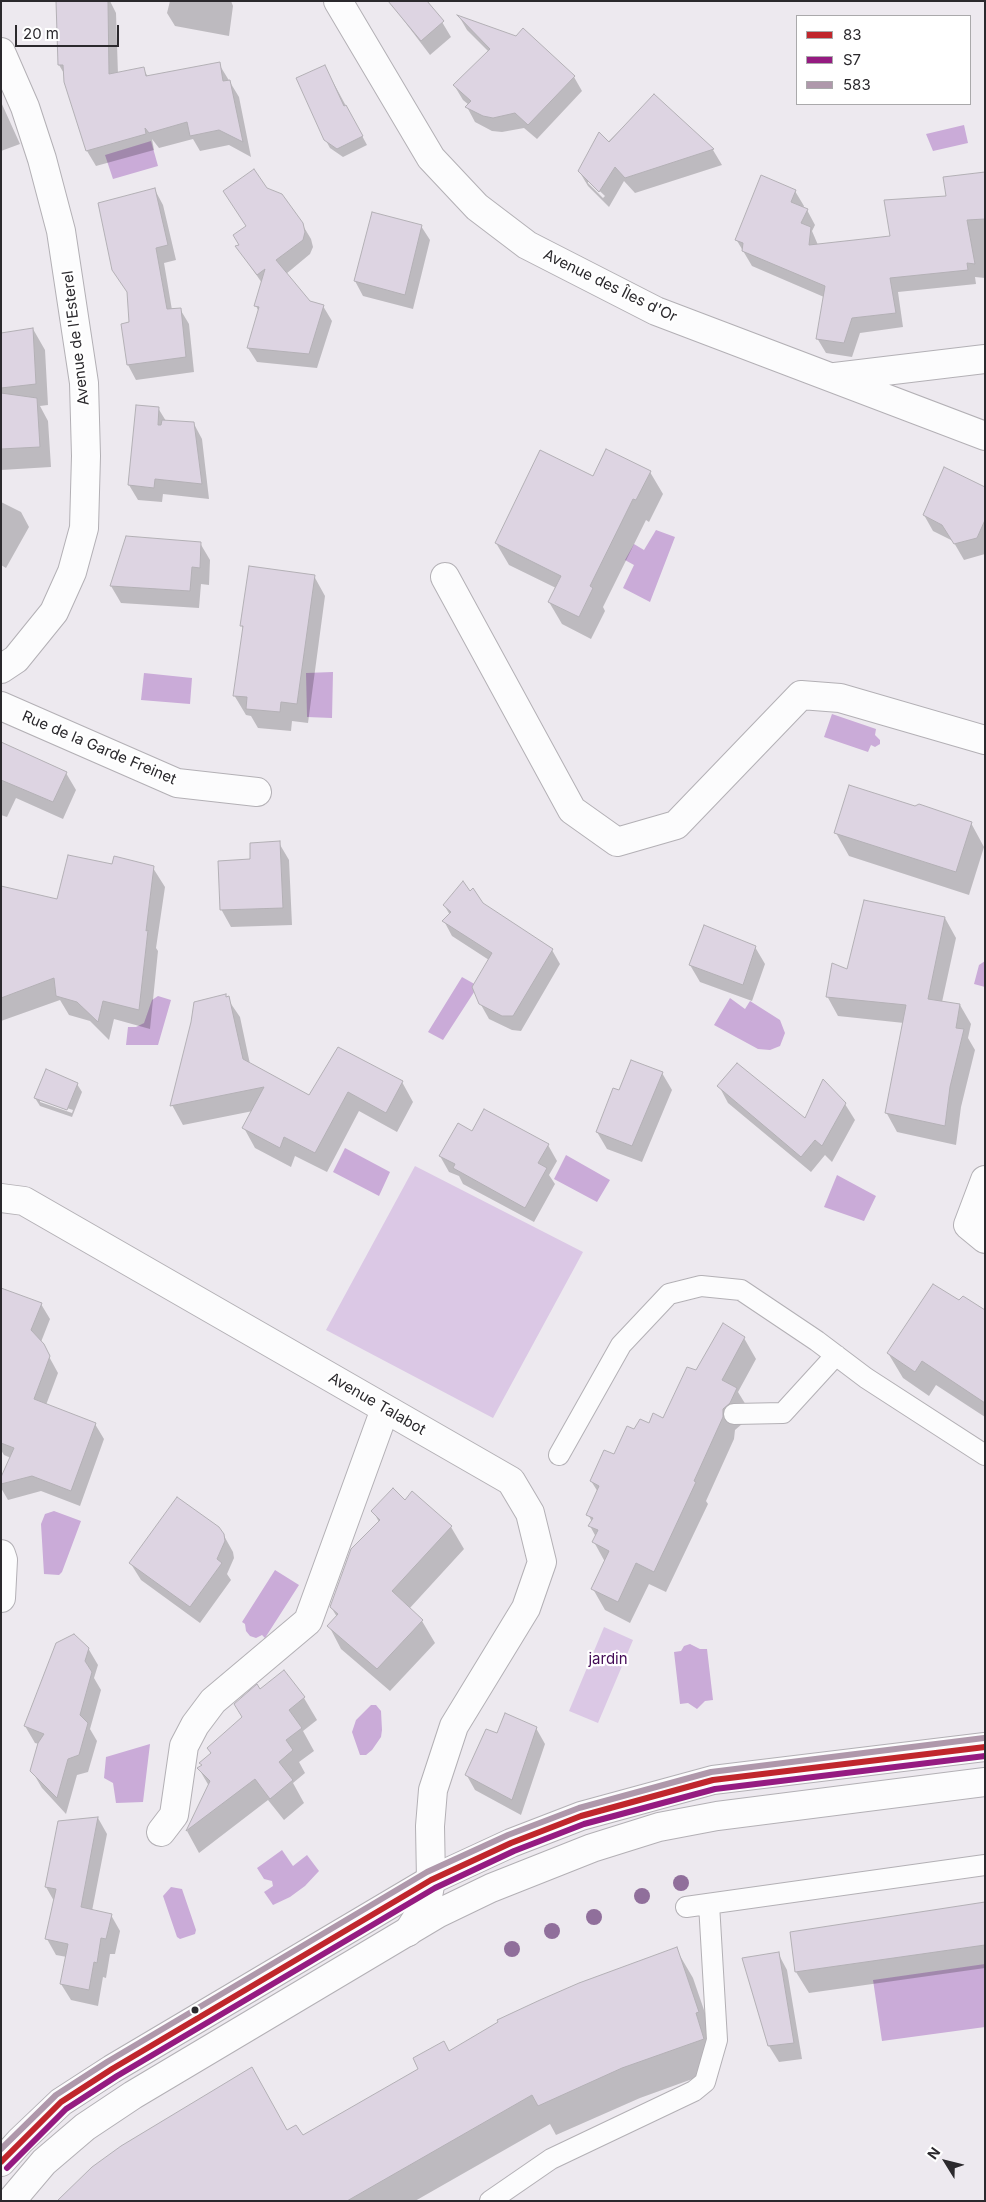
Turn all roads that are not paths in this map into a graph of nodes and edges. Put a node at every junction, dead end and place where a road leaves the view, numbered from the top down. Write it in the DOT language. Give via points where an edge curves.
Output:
graph roads {
  1 [pos="338,1"];
  2 [pos="1,52"];
  3 [pos="985,358"];
  4 [pos="831,378"];
  5 [pos="985,436"];
  6 [pos="445,577"];
  7 [pos="1,670"];
  8 [pos="1,706"];
  9 [pos="985,740"];
  10 [pos="257,792"];
  11 [pos="985,1180"];
  12 [pos="1,1198"];
  13 [pos="976,1232"];
  14 [pos="836,1355"];
  15 [pos="386,1409"];
  16 [pos="734,1414"];
  17 [pos="559,1455"];
  18 [pos="985,1455"];
  19 [pos="1,1554"];
  20 [pos="1,1598"];
  21 [pos="985,1747"];
  22 [pos="985,1782"];
  23 [pos="161,1832"];
  24 [pos="985,1865"];
  25 [pos="430,1880"];
  26 [pos="709,1904"];
  27 [pos="686,1907"];
  28 [pos="408,1932"];
  29 [pos="1,2162"];
  30 [pos="11,2201"];
  31 [pos="490,2201"];
  1 -- 4 [label="street, Avenue des Îles d'Or" via="431,158 477,207 527,245 656,311"];
  2 -- 7 [label="street, Avenue de l'Esterel" via="37,142 61,231 84,383 86,456 84,528 72,572 54,612 16,659"];
  3 -- 4 [label="street"];
  4 -- 5 [label="street, Avenue des Îles d'Or"];
  6 -- 9 [label="street" via="572,810 617,842 676,825 801,695 840,698"];
  8 -- 10 [label="street, Rue de la Garde Freinet" via="178,783"];
  11 -- 13 [label="street"];
  12 -- 15 [label="street, Avenue Talabot" via="24,1201"];
  14 -- 16 [label="lane" via="783,1412"];
  14 -- 17 [label="lane" via="741,1290 701,1286 669,1294 621,1345"];
  14 -- 18 [label="lane"];
  15 -- 23 [label="street" via="308,1622 213,1701 195,1725 184,1746 174,1815"];
  15 -- 25 [label="street, Avenue Talabot" via="511,1481 530,1513 542,1562 526,1608 454,1726 433,1790"];
  19 -- 20 [label="street"];
  21 -- 25 [label="street" via="713,1780 581,1816"];
  22 -- 28 [label="street" via="717,1816 659,1828 592,1848 491,1888"];
  24 -- 26 [label="lane"];
  25 -- 28 [label="street, Avenue Talabot" via="427,1902"];
  25 -- 29 [label="street" via="61,2102"];
  26 -- 27 [label="lane"];
  26 -- 31 [label="lane" via="717,2040 705,2082 694,2092 552,2159"];
  28 -- 30 [label="street" via="142,2090 85,2128 44,2162"];
}
